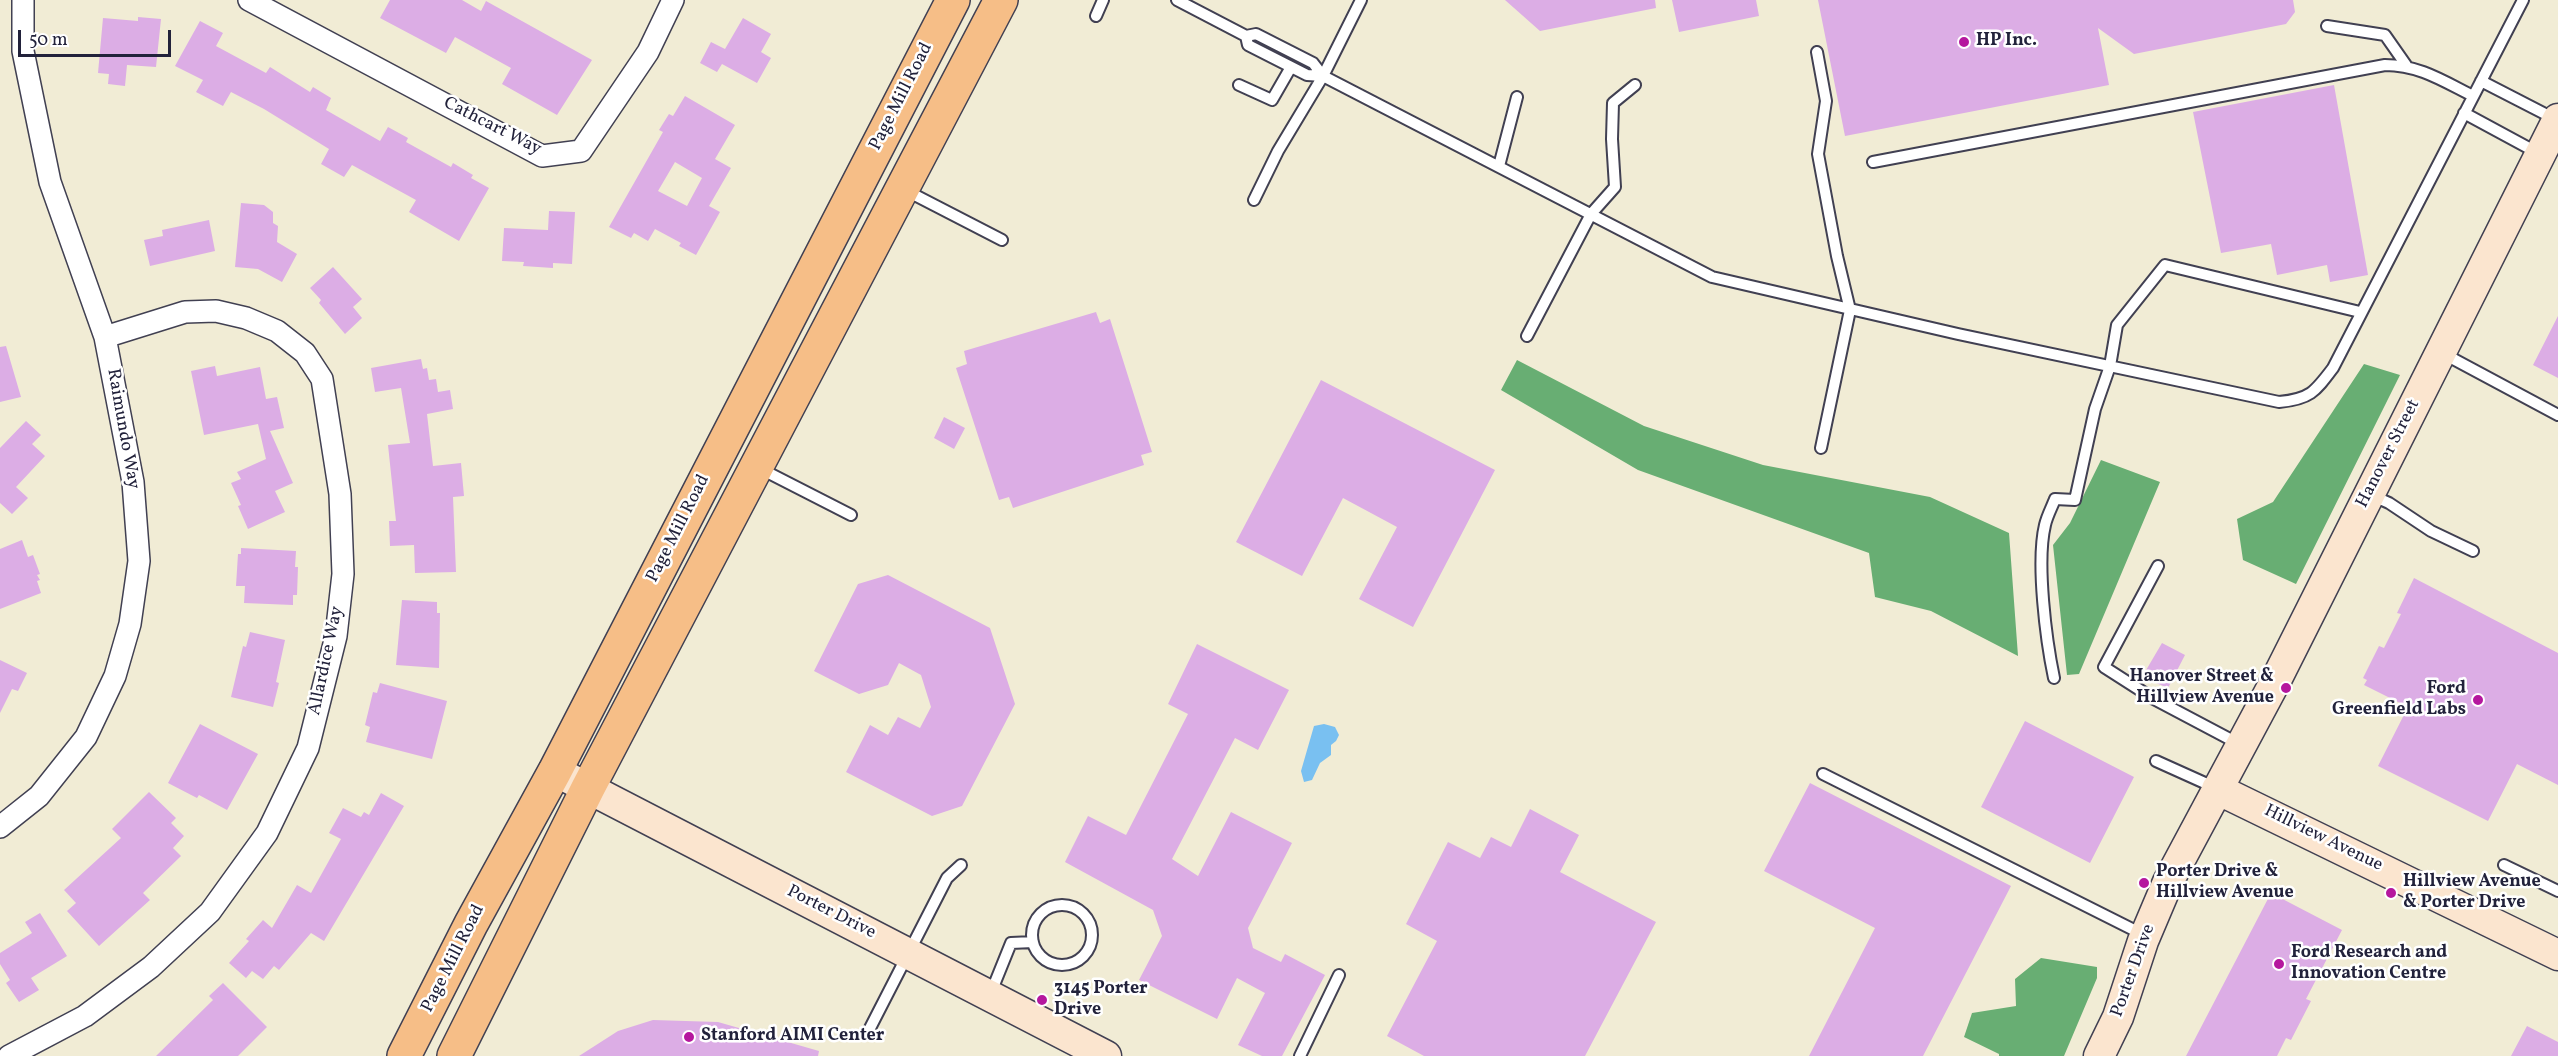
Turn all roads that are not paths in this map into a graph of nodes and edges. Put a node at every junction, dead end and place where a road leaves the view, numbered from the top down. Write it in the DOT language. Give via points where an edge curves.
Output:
graph roads {
  1 [pos="23,0"];
  2 [pos="249,0"];
  3 [pos="673,0"];
  4 [pos="952,0"];
  5 [pos="1001,0"];
  6 [pos="1103,0"];
  7 [pos="1177,0"];
  8 [pos="1360,0"];
  9 [pos="2523,0"];
  10 [pos="1096,16"];
  11 [pos="2327,26"];
  12 [pos="1246,36"];
  13 [pos="1817,52"];
  14 [pos="2406,65"];
  15 [pos="1291,67"];
  16 [pos="1323,76"];
  17 [pos="2481,81"];
  18 [pos="1239,85"];
  19 [pos="1635,85"];
  20 [pos="2473,96"];
  21 [pos="1517,97"];
  22 [pos="2464,113"];
  23 [pos="2558,119"];
  24 [pos="2540,154"];
  25 [pos="1873,162"];
  26 [pos="1499,166"];
  27 [pos="902,189"];
  28 [pos="1254,200"];
  29 [pos="1591,214"];
  30 [pos="1002,240"];
  31 [pos="1850,310"];
  32 [pos="2360,312"];
  33 [pos="1527,336"];
  34 [pos="105,337"];
  35 [pos="2441,352"];
  36 [pos="2110,366"];
  37 [pos="2558,415"];
  38 [pos="1821,448"];
  39 [pos="756,467"];
  40 [pos="2368,494"];
  41 [pos="850,515"];
  42 [pos="2473,551"];
  43 [pos="2158,566"];
  44 [pos="2054,678"];
  45 [pos="2241,745"];
  46 [pos="2156,761"];
  47 [pos="555,771"];
  48 [pos="1823,774"];
  49 [pos="588,788"];
  50 [pos="2217,789"];
  51 [pos="0,827"];
  52 [pos="961,865"];
  53 [pos="2504,865"];
  54 [pos="2558,891"];
  55 [pos="2146,936"];
  56 [pos="1033,942"];
  57 [pos="909,953"];
  58 [pos="2558,955"];
  59 [pos="1339,975"];
  60 [pos="990,995"];
  61 [pos="867,1034"];
  62 [pos="9,1056"];
  63 [pos="404,1056"];
  64 [pos="454,1056"];
  65 [pos="1106,1056"];
  66 [pos="1300,1056"];
  67 [pos="2099,1056"];
  1 -- 34 [label="street, Raimundo Way" via="23,51 50,182"];
  2 -- 3 [label="street, Cathcart Way" via="542,156 581,151 648,52"];
  4 -- 47 [label="main road, Page Mill Road"];
  5 -- 27 [label="main road"];
  6 -- 10 [label="lane"];
  7 -- 12 [label="lane"];
  8 -- 16 [label="lane"];
  9 -- 17 [label="lane"];
  11 -- 14 [label="lane" via="2385,34"];
  12 -- 15 [label="lane" via="1248,45"];
  12 -- 16 [label="lane" via="1256,34 1313,63"];
  13 -- 31 [label="lane" via="1826,101 1818,154"];
  14 -- 20 [label="lane"];
  14 -- 25 [label="lane" via="2385,64"];
  15 -- 16 [label="lane" via="1307,75"];
  15 -- 18 [label="lane" via="1272,100"];
  16 -- 26 [label="lane"];
  16 -- 28 [label="lane"];
  17 -- 20 [label="lane"];
  17 -- 23 [label="lane"];
  19 -- 29 [label="lane" via="1613,103 1615,187"];
  20 -- 22 [label="lane"];
  21 -- 26 [label="lane"];
  22 -- 24 [label="lane"];
  22 -- 32 [label="lane"];
  23 -- 24 [label="street, Hanover Street"];
  24 -- 35 [label="street, Hanover Street"];
  26 -- 29 [label="lane"];
  27 -- 30 [label="lane"];
  27 -- 39 [label="main road"];
  29 -- 31 [label="lane" via="1712,278"];
  29 -- 33 [label="lane"];
  31 -- 36 [label="lane"];
  31 -- 38 [label="lane"];
  32 -- 36 [label="lane" via="2333,368 2301,400 2280,402"];
  32 -- 36 [label="lane" via="2165,265 2117,325"];
  34 -- 51 [label="street, Raimundo Way" via="133,482 139,561 130,624 115,676 86,737 39,796"];
  34 -- 62 [label="street, Allardice Way" via="184,312 216,311 278,331 305,353 322,379 340,494 343,574 336,636 308,748 267,832 210,912 151,967 85,1016"];
  35 -- 37 [label="lane"];
  35 -- 40 [label="street, Hanover Street"];
  36 -- 44 [label="lane" via="2095,410 2075,500 2055,499 2045,525 2043,585"];
  39 -- 41 [label="lane"];
  39 -- 49 [label="main road"];
  40 -- 42 [label="lane"];
  40 -- 45 [label="street, Hanover Street"];
  43 -- 45 [label="lane" via="2104,667"];
  45 -- 50 [label="street, Hanover Street"];
  46 -- 50 [label="lane"];
  47 -- 49 [label="street, Porter Drive"];
  47 -- 63 [label="main road, Page Mill Road"];
  48 -- 55 [label="lane"];
  49 -- 57 [label="street, Porter Drive"];
  49 -- 64 [label="main road"];
  50 -- 55 [label="street, Porter Drive" via="2168,882"];
  50 -- 58 [label="street, Hillview Avenue"];
  52 -- 57 [label="lane" via="947,878"];
  53 -- 54 [label="lane"];
  55 -- 67 [label="street, Porter Drive" via="2118,1017"];
  56 -- 56 [label="lane" via="1044,959 1062,965 1088,951 1092,932 1079,911 1056,906 1037,920"];
  56 -- 60 [label="lane" via="1011,943"];
  57 -- 60 [label="street, Porter Drive"];
  57 -- 61 [label="lane"];
  59 -- 66 [label="lane"];
  60 -- 65 [label="street, Porter Drive"];
}
